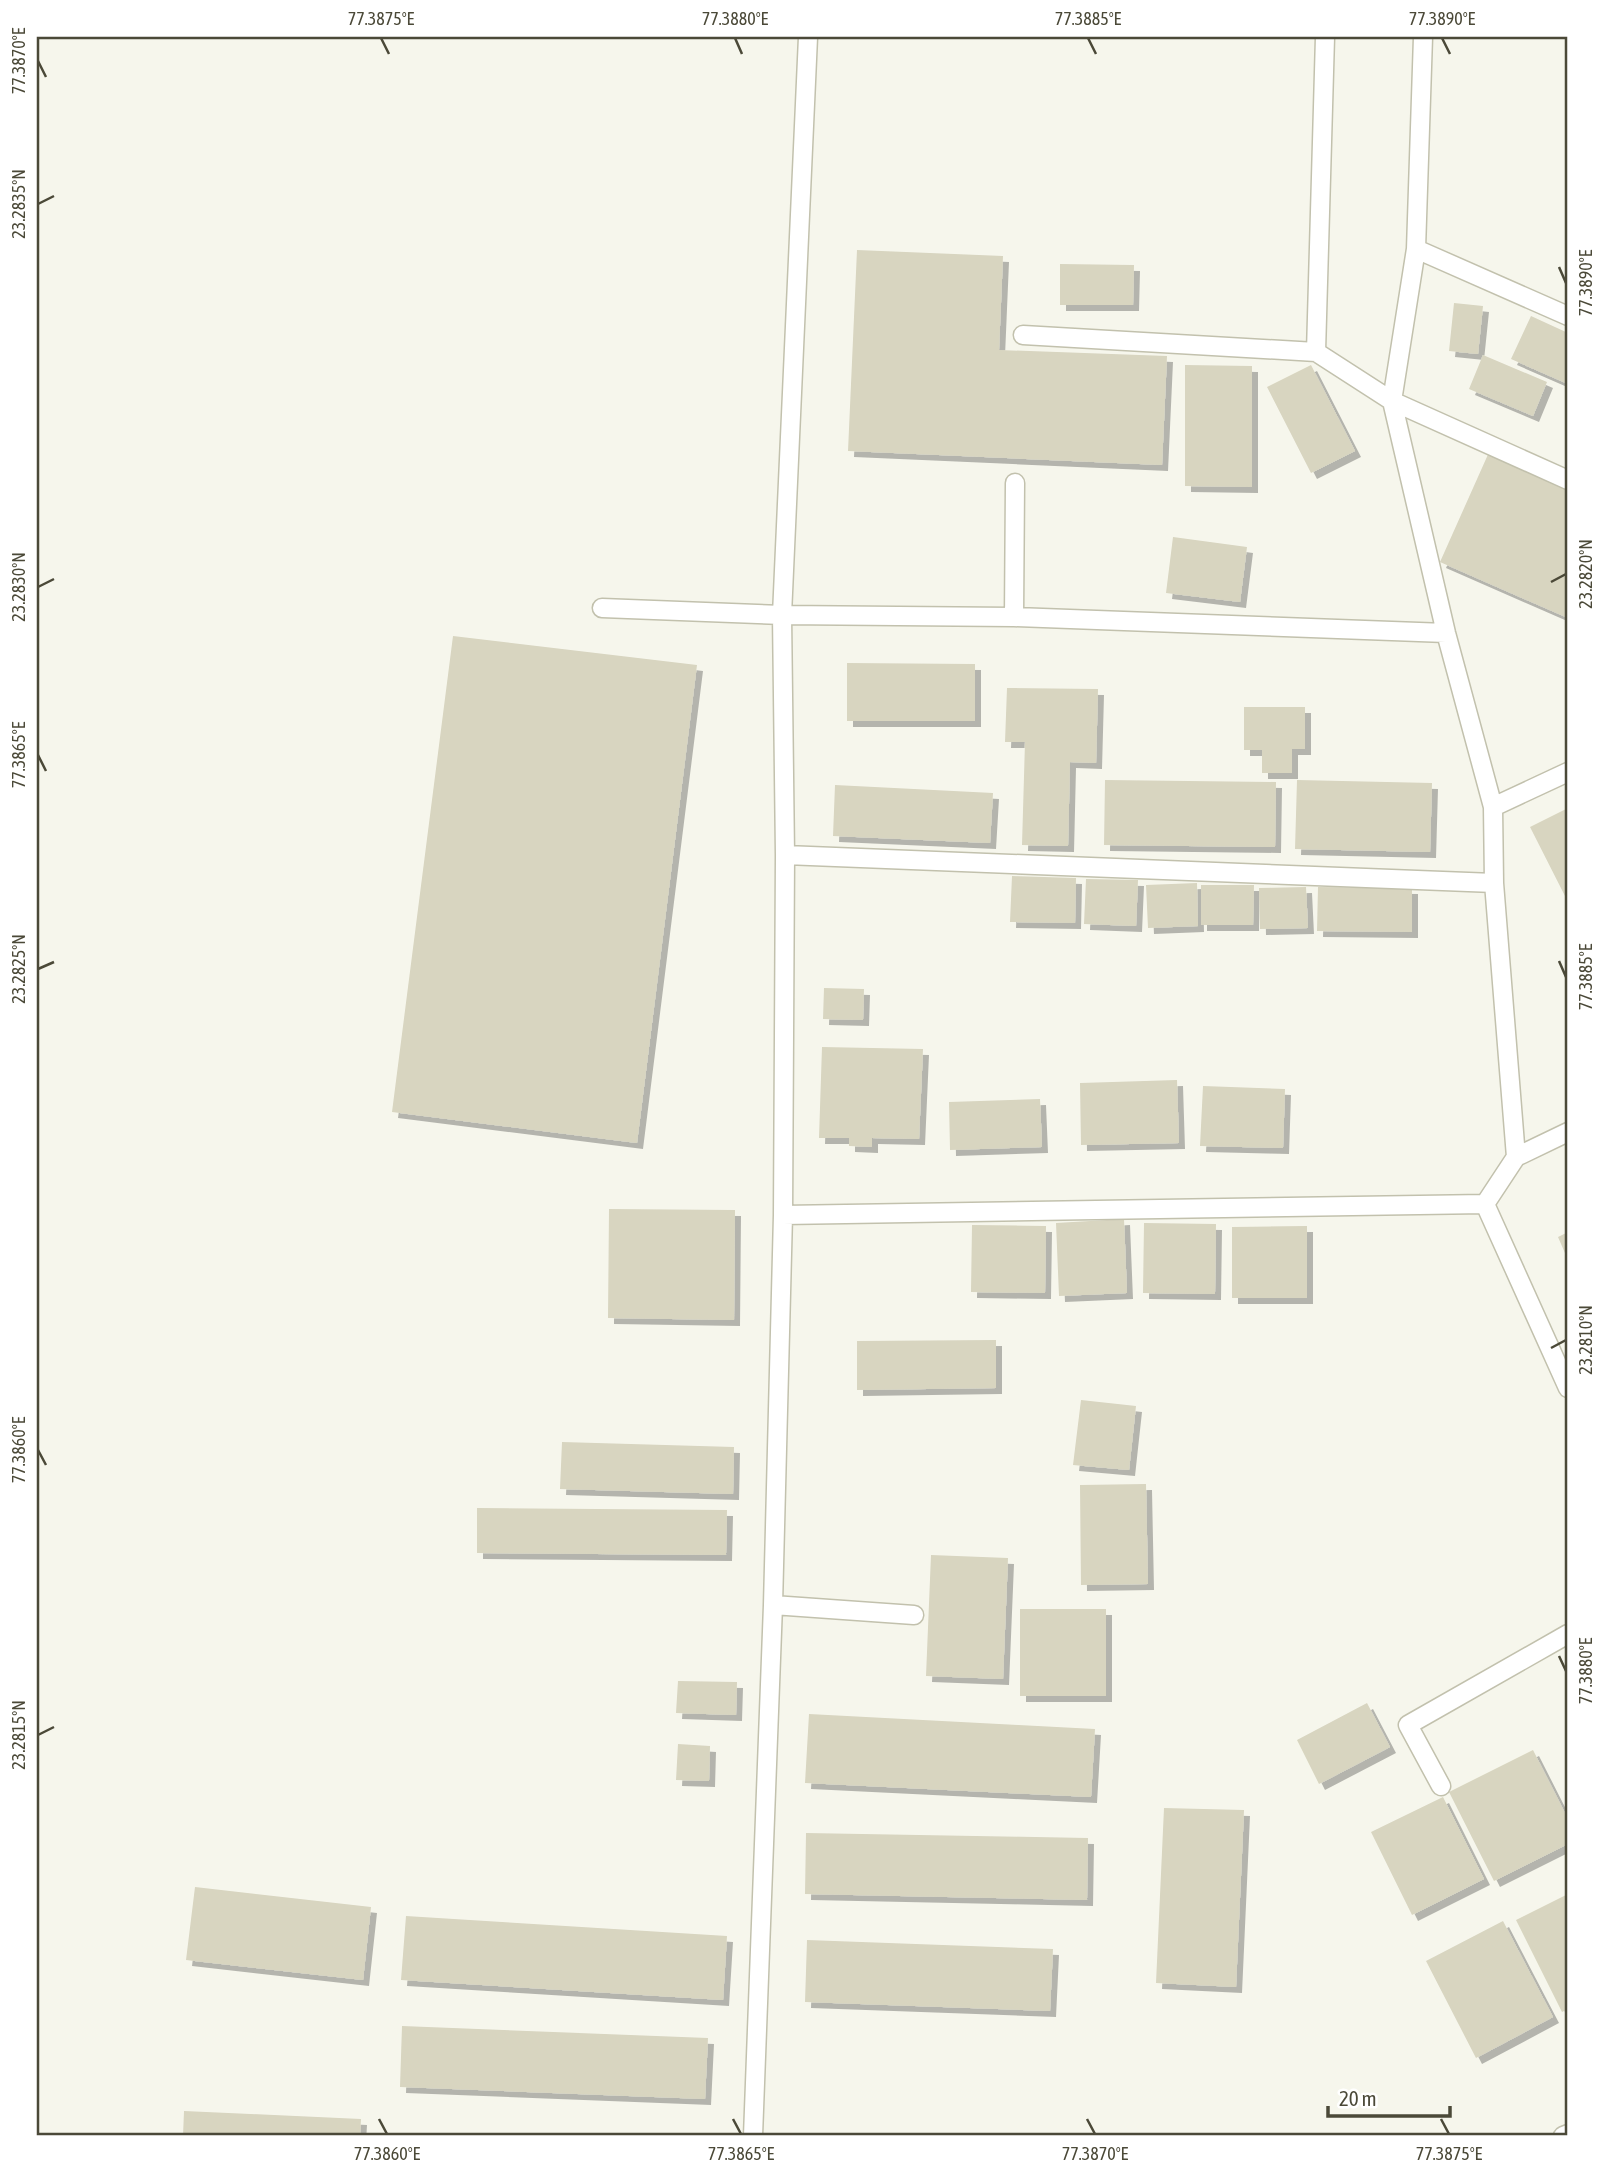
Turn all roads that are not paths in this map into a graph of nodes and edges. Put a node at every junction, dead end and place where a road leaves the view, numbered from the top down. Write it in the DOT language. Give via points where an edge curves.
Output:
graph roads {
  1 [pos="808,37"];
  2 [pos="1325,37"];
  3 [pos="1423,37"];
  4 [pos="1416,249"];
  5 [pos="1568,316"];
  6 [pos="1023,335"];
  7 [pos="1316,352"];
  8 [pos="1392,401"];
  9 [pos="1568,480"];
  10 [pos="1015,483"];
  11 [pos="602,608"];
  12 [pos="782,614"];
  13 [pos="1014,617"];
  14 [pos="1446,633"];
  15 [pos="1568,772"];
  16 [pos="1493,807"];
  17 [pos="785,855"];
  18 [pos="1494,883"];
  19 [pos="1568,1132"];
  20 [pos="1516,1157"];
  21 [pos="1485,1204"];
  22 [pos="783,1215"];
  23 [pos="1568,1388"];
  24 [pos="773,1605"];
  25 [pos="914,1615"];
  26 [pos="1568,1634"];
  27 [pos="1441,1786"];
  28 [pos="1568,2133"];
  29 [pos="753,2136"];
  30 [pos="1563,2136"];
  1 -- 12 [label="lane"];
  2 -- 7 [label="lane"];
  3 -- 4 [label="lane"];
  4 -- 5 [label="lane"];
  4 -- 8 [label="lane"];
  6 -- 7 [label="lane"];
  7 -- 8 [label="lane"];
  8 -- 9 [label="lane"];
  8 -- 14 [label="lane"];
  10 -- 13 [label="lane"];
  11 -- 12 [label="lane"];
  12 -- 13 [label="lane"];
  12 -- 17 [label="lane"];
  13 -- 14 [label="lane"];
  14 -- 16 [label="lane"];
  15 -- 16 [label="lane"];
  16 -- 18 [label="lane"];
  17 -- 18 [label="lane"];
  17 -- 22 [label="lane"];
  18 -- 20 [label="lane"];
  19 -- 20 [label="lane"];
  20 -- 21 [label="lane"];
  21 -- 22 [label="lane"];
  21 -- 23 [label="lane"];
  22 -- 24 [label="lane"];
  24 -- 25 [label="lane"];
  24 -- 29 [label="lane"];
  26 -- 27 [label="lane" via="1408,1725"];
  28 -- 30 [label="lane"];
}
